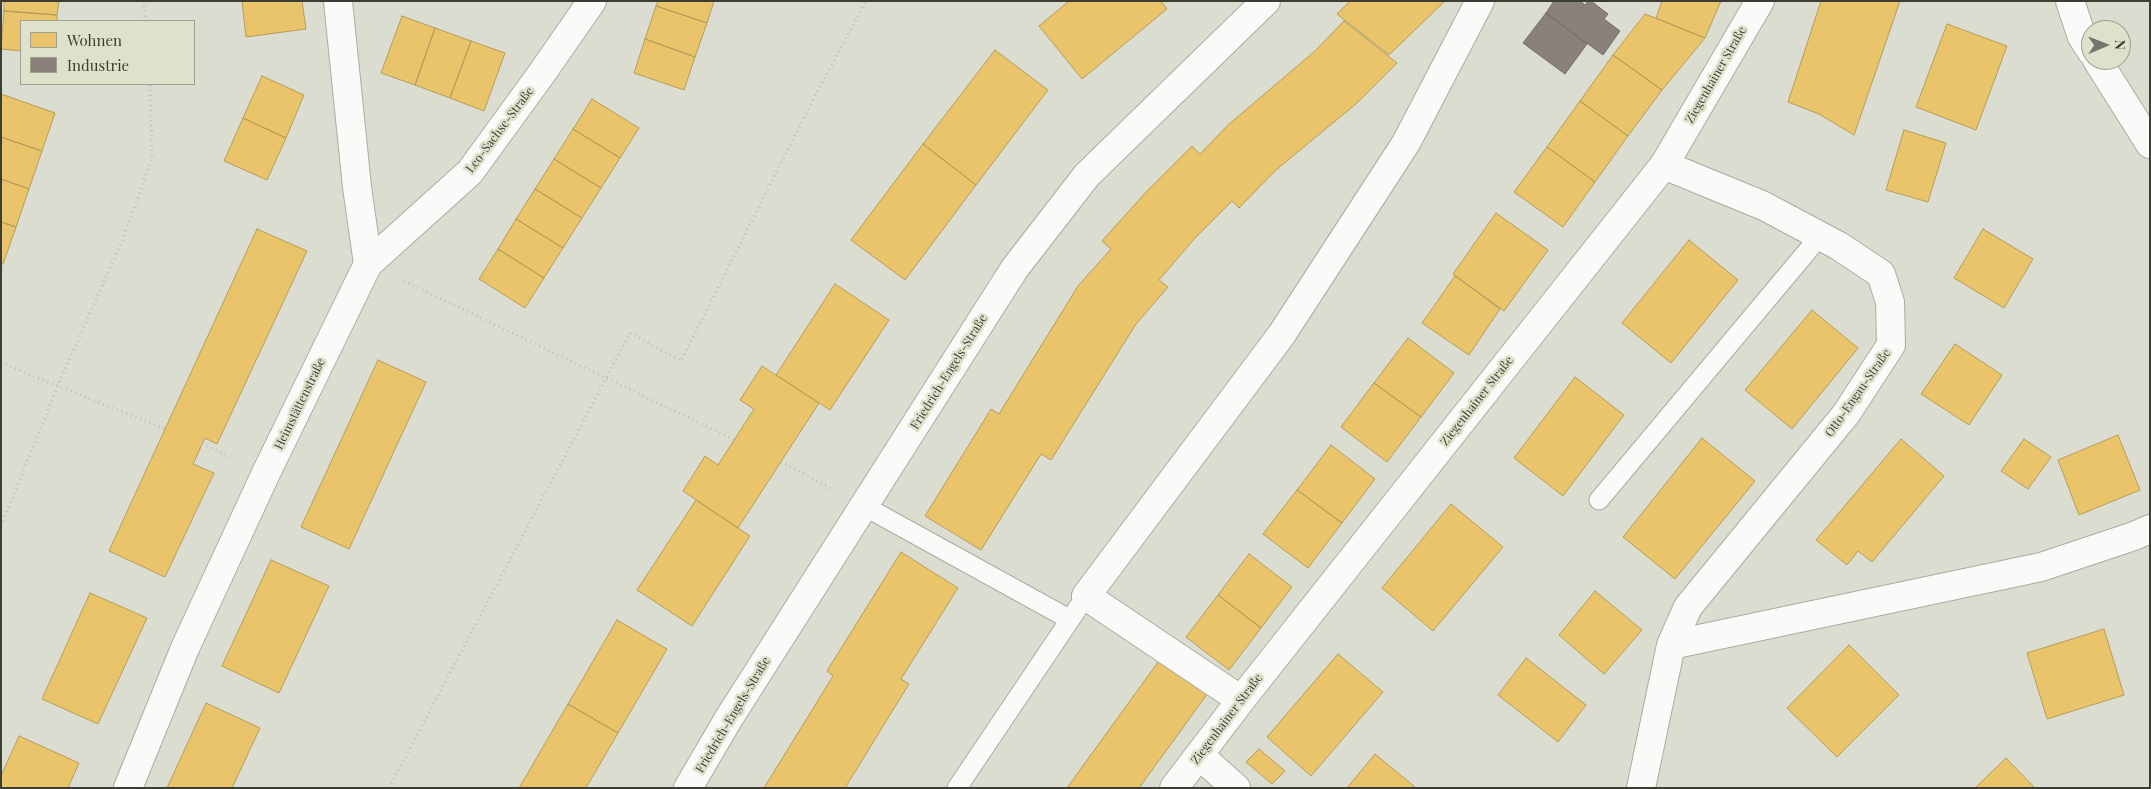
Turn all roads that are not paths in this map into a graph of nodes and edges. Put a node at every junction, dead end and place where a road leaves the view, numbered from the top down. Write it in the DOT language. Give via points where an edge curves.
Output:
graph roads {
  1 [pos="338,1"];
  2 [pos="592,1"];
  3 [pos="1266,1"];
  4 [pos="1480,1"];
  5 [pos="1760,1"];
  6 [pos="2070,1"];
  7 [pos="2081,34"];
  8 [pos="2103,70"];
  9 [pos="2150,144"];
  10 [pos="1664,165"];
  11 [pos="1820,236"];
  12 [pos="368,264"];
  13 [pos="1598,500"];
  14 [pos="864,506"];
  15 [pos="2150,529"];
  16 [pos="1086,596"];
  17 [pos="1069,619"];
  18 [pos="1671,645"];
  19 [pos="1241,700"];
  20 [pos="1199,755"];
  21 [pos="128,788"];
  22 [pos="688,788"];
  23 [pos="957,788"];
  24 [pos="1174,788"];
  25 [pos="1236,788"];
  26 [pos="1642,788"];
  1 -- 12 [label="street"];
  2 -- 12 [label="street, Leo-Sachse-Straße" via="470,172"];
  3 -- 14 [label="street, Friedrich-Engels-Straße" via="1087,175 1015,268"];
  4 -- 16 [label="street" via="1406,144 1282,334"];
  5 -- 10 [label="street, Ziegenhainer Straße"];
  6 -- 7 [label="street"];
  8 -- 9 [label="street"];
  10 -- 11 [label="street, Otto-Engau-Straße" via="1764,206"];
  10 -- 19 [label="street, Ziegenhainer Straße"];
  11 -- 13 [label="lane"];
  11 -- 18 [label="street, Otto-Engau-Straße" via="1881,274 1890,302 1891,345 1846,414 1688,608"];
  12 -- 21 [label="street, Heimstättenstraße" via="193,631"];
  14 -- 17 [label="lane"];
  14 -- 22 [label="street, Friedrich-Engels-Straße"];
  15 -- 18 [label="street" via="2041,567"];
  16 -- 17 [label="lane"];
  16 -- 19 [label="street"];
  17 -- 23 [label="lane"];
  18 -- 26 [label="street, Otto-Engau-Straße"];
  19 -- 20 [label="street, Ziegenhainer Straße"];
  20 -- 24 [label="street, Ziegenhainer Straße"];
  20 -- 25 [label="street"];
}
